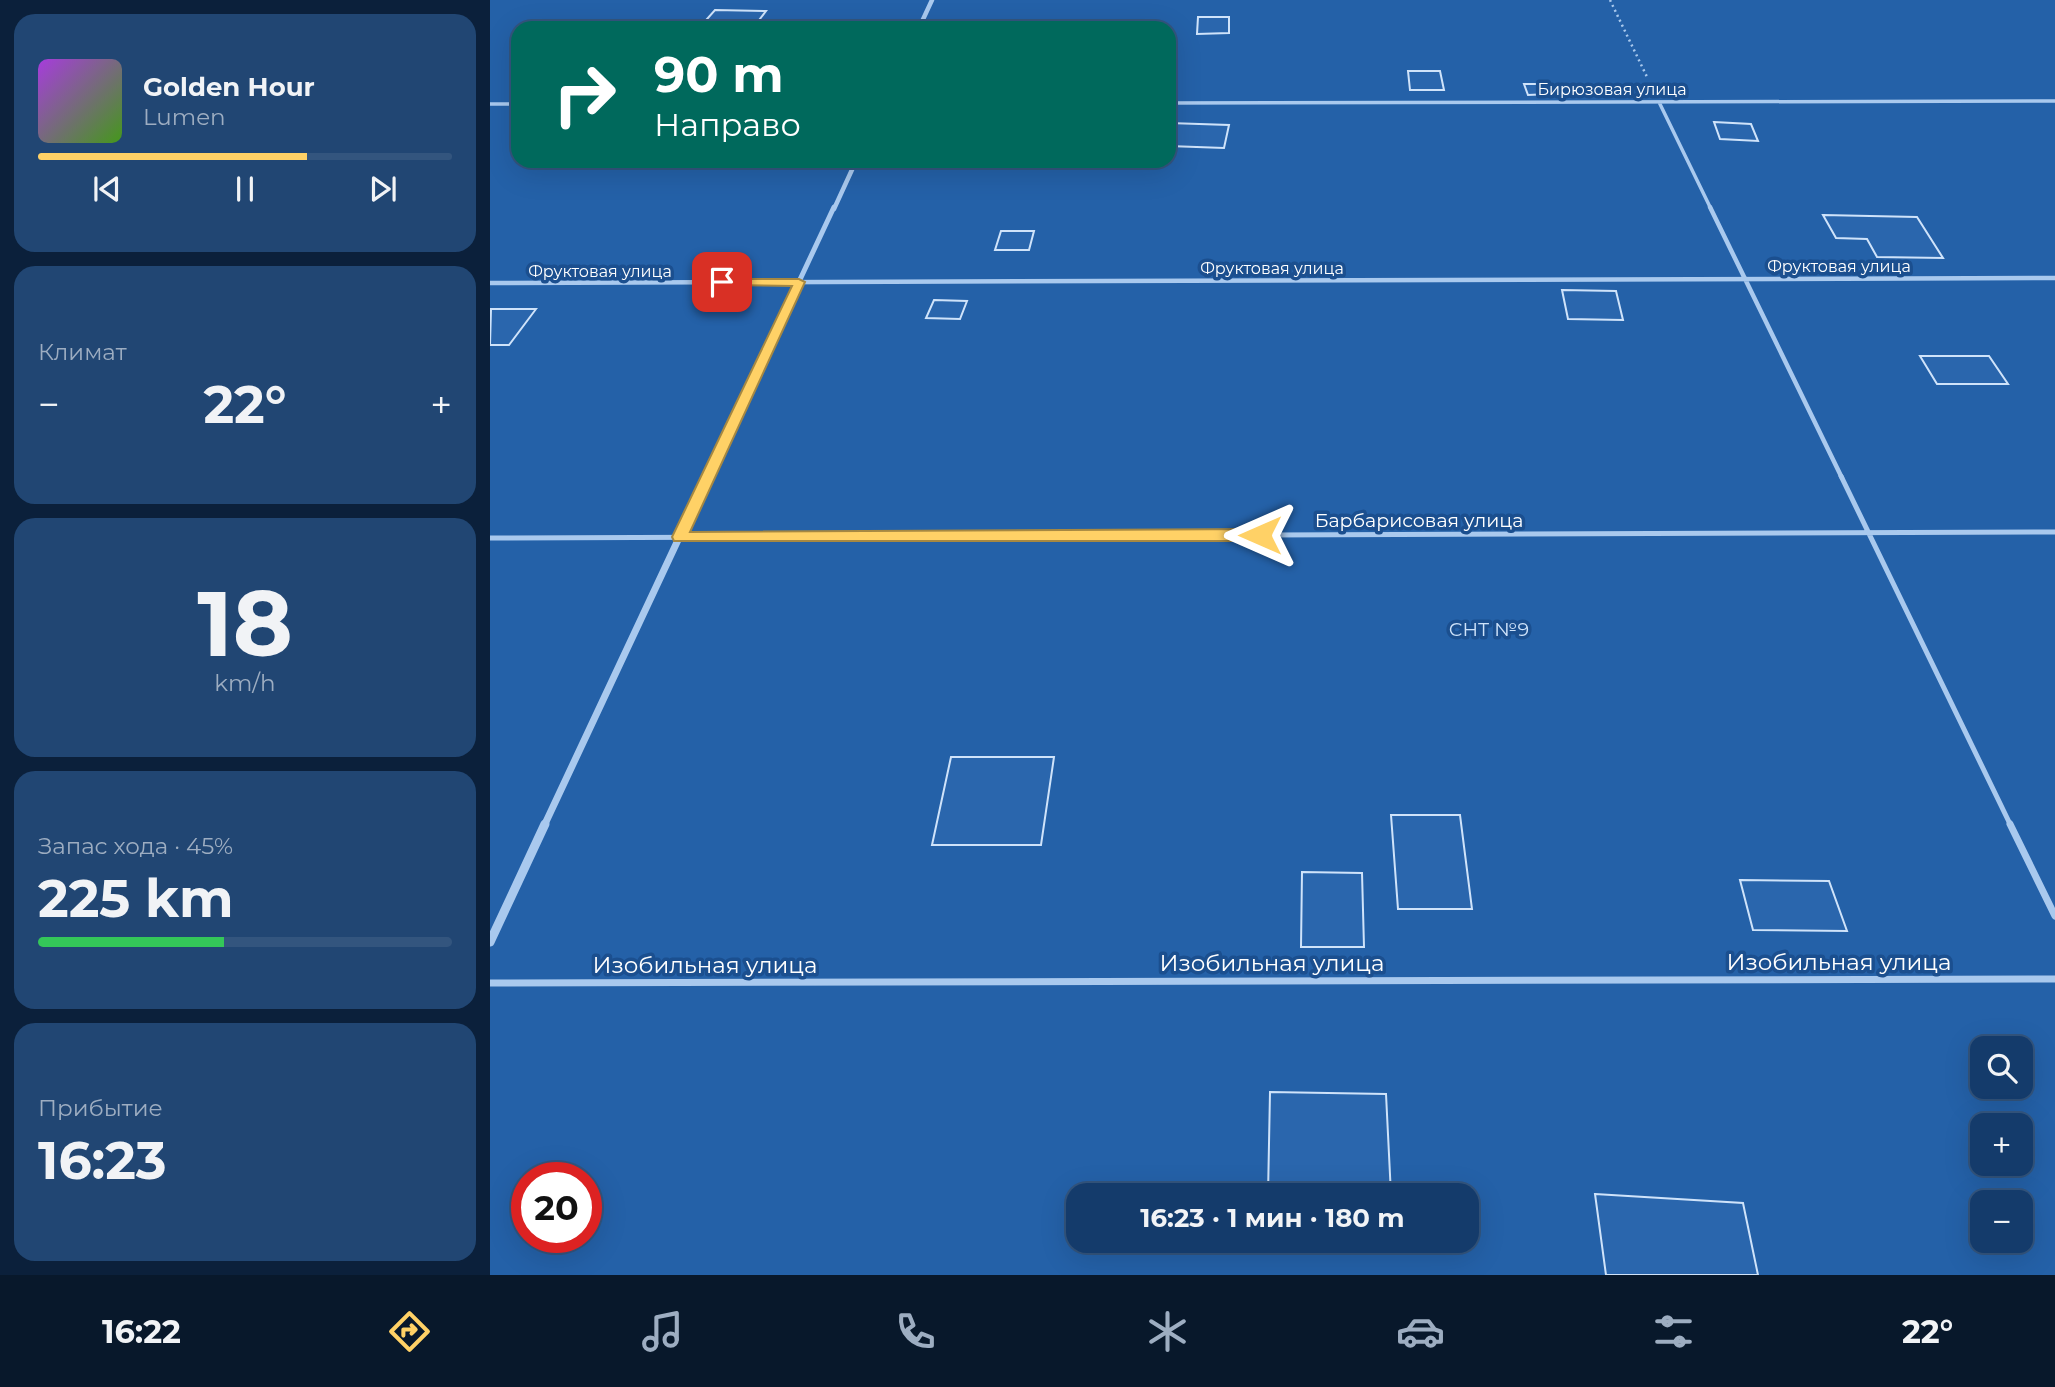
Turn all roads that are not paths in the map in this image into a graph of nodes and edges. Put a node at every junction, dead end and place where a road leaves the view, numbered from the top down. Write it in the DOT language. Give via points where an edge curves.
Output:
graph roads {
  1 [pos="932,0"];
  2 [pos="922,21"];
  3 [pos="2055,101"];
  4 [pos="1659,102"];
  5 [pos="1176,103"];
  6 [pos="490,104"];
  7 [pos="511,104"];
  8 [pos="853,168"];
  9 [pos="2055,278"];
  10 [pos="1745,279"];
  11 [pos="799,282"];
  12 [pos="490,283"];
  13 [pos="1868,532"];
  14 [pos="2055,532"];
  15 [pos="680,537"];
  16 [pos="490,538"];
  17 [pos="2055,916"];
  18 [pos="490,942"];
  19 [pos="2055,979"];
  20 [pos="490,983"];
  1 -- 2 [label="street"];
  3 -- 4 [label="lane, Бирюзовая улица"];
  4 -- 5 [label="lane, Бирюзовая улица"];
  4 -- 10 [label="lane"];
  6 -- 7 [label="lane"];
  8 -- 11 [label="street"];
  9 -- 10 [label="lane, Фруктовая улица"];
  10 -- 11 [label="lane, Фруктовая улица"];
  10 -- 13 [label="lane"];
  11 -- 12 [label="lane, Фруктовая улица"];
  11 -- 15 [label="street"];
  13 -- 14 [label="lane, Барбарисовая улица"];
  13 -- 15 [label="lane, Барбарисовая улица"];
  13 -- 17 [label="lane"];
  15 -- 16 [label="lane, Барбарисовая улица"];
  15 -- 18 [label="street"];
  19 -- 20 [label="lane, Изобильная улица"];
}
